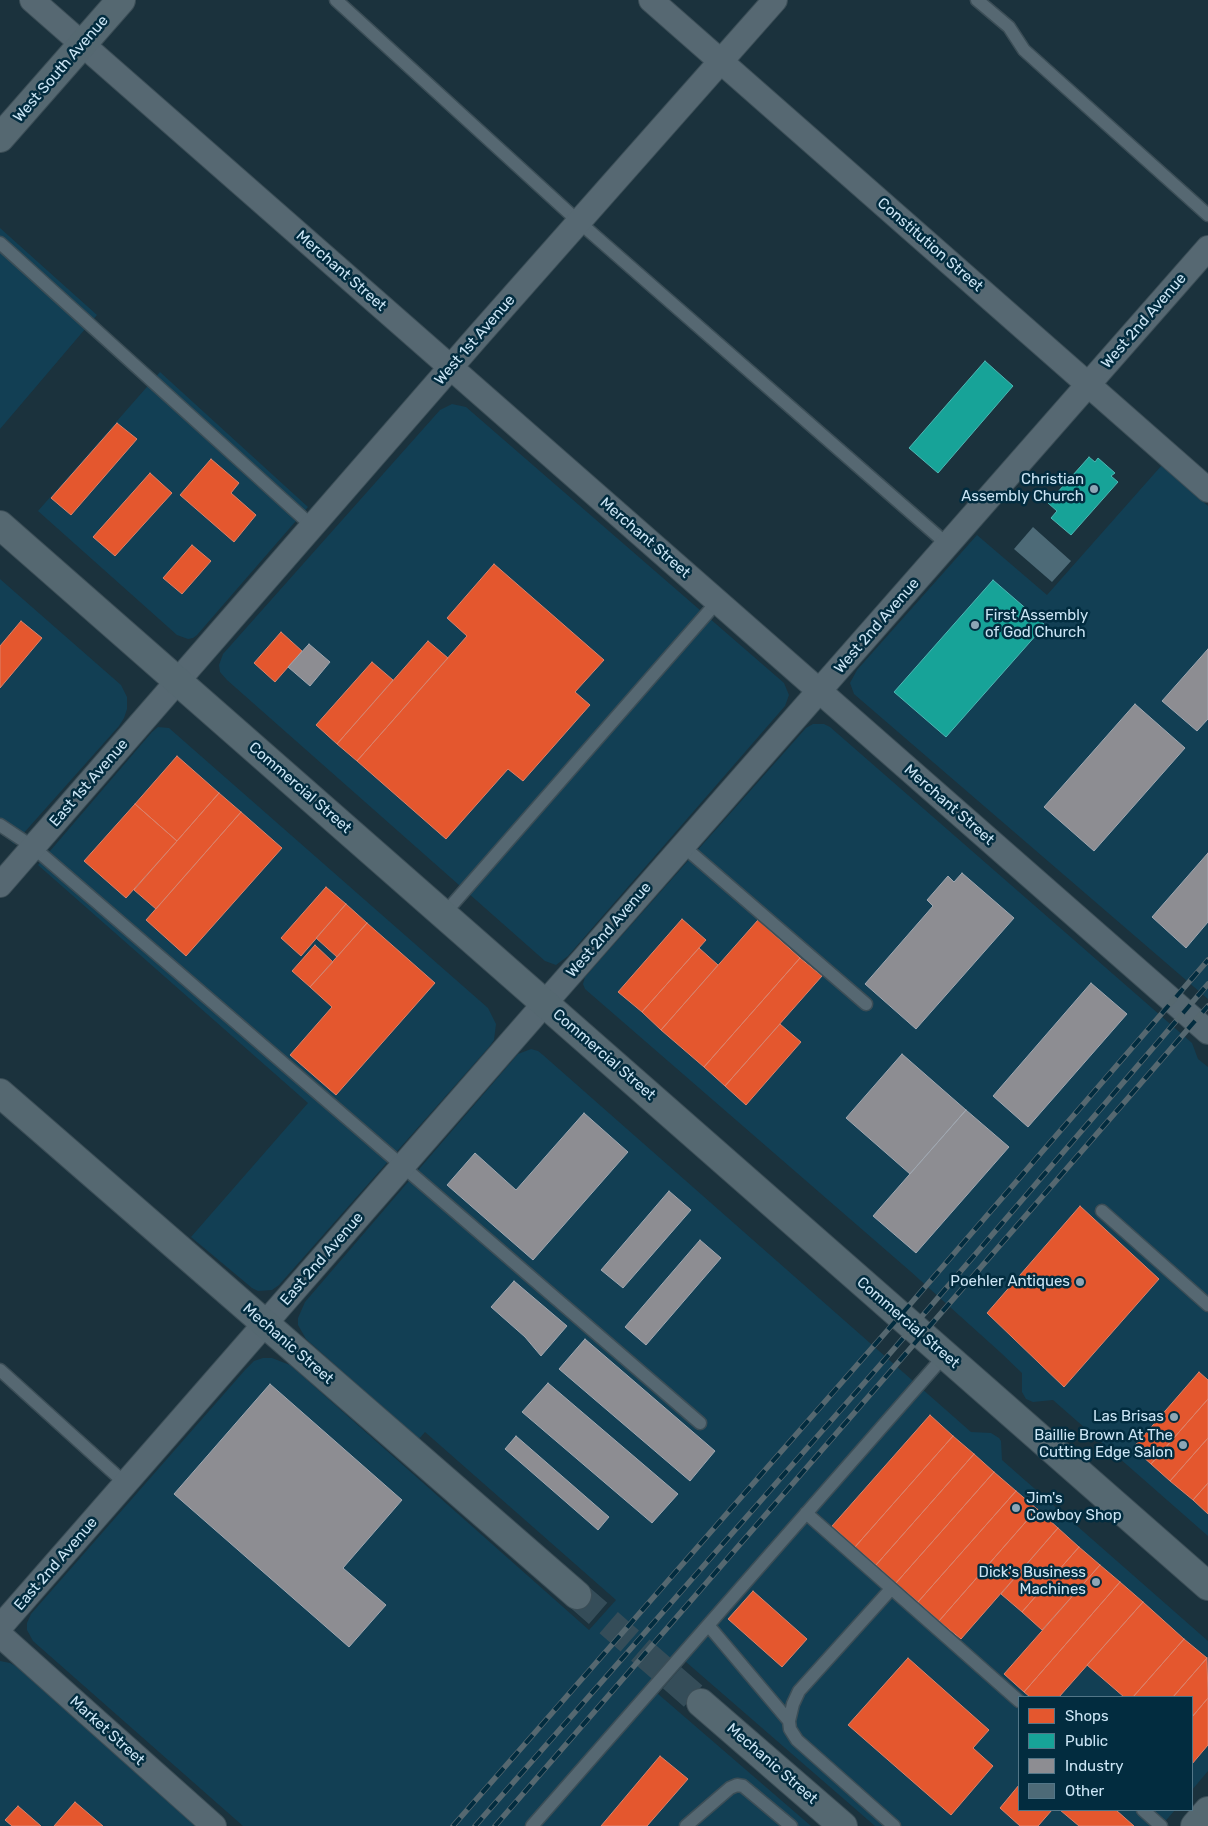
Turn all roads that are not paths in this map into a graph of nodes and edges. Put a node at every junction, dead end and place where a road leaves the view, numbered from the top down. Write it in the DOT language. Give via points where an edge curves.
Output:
graph roads {
  1 [pos="32,0"];
  2 [pos="121,0"];
  3 [pos="336,0"];
  4 [pos="651,0"];
  5 [pos="775,0"];
  6 [pos="977,0"];
  7 [pos="82,44"];
  8 [pos="720,61"];
  9 [pos="0,138"];
  10 [pos="1208,215"];
  11 [pos="579,222"];
  12 [pos="0,243"];
  13 [pos="1208,248"];
  14 [pos="451,368"];
  15 [pos="1088,384"];
  16 [pos="1208,490"];
  17 [pos="0,525"];
  18 [pos="312,526"];
  19 [pos="948,545"];
  20 [pos="717,602"];
  21 [pos="178,681"];
  22 [pos="819,691"];
  23 [pos="0,826"];
  24 [pos="683,846"];
  25 [pos="33,847"];
  26 [pos="0,885"];
  27 [pos="444,914"];
  28 [pos="545,1003"];
  29 [pos="866,1004"];
  30 [pos="1208,1032"];
  31 [pos="0,1094"];
  32 [pos="402,1167"];
  33 [pos="1102,1211"];
  34 [pos="1208,1305"];
  35 [pos="265,1325"];
  36 [pos="945,1355"];
  37 [pos="0,1370"];
  38 [pos="700,1423"];
  39 [pos="126,1484"];
  40 [pos="806,1514"];
  41 [pos="1208,1586"];
  42 [pos="892,1588"];
  43 [pos="577,1595"];
  44 [pos="708,1625"];
  45 [pos="0,1628"];
  46 [pos="0,1635"];
  47 [pos="1018,1700"];
  48 [pos="701,1703"];
  49 [pos="789,1721"];
  50 [pos="1144,1811"];
  51 [pos="1208,1811"];
  52 [pos="214,1826"];
  53 [pos="532,1826"];
  54 [pos="686,1826"];
  55 [pos="791,1826"];
  56 [pos="843,1826"];
  57 [pos="894,1826"];
  58 [pos="1161,1826"];
  59 [pos="1194,1826"];
  1 -- 7 [label="street, Merchant Street"];
  2 -- 7 [label="main road, West South Avenue"];
  3 -- 11 [label="lane"];
  4 -- 8 [label="street, Constitution Street"];
  5 -- 8 [label="street, West 1st Avenue"];
  6 -- 10 [label="lane" via="1009,27 1024,50"];
  7 -- 9 [label="main road, West South Avenue"];
  7 -- 14 [label="street, Merchant Street"];
  8 -- 11 [label="street, West 1st Avenue"];
  8 -- 15 [label="street, Constitution Street"];
  11 -- 14 [label="street, West 1st Avenue"];
  11 -- 19 [label="lane"];
  12 -- 18 [label="lane"];
  13 -- 15 [label="street, West 2nd Avenue"];
  14 -- 18 [label="street, West 1st Avenue"];
  14 -- 20 [label="street, Merchant Street"];
  15 -- 16 [label="street, Constitution Street"];
  15 -- 19 [label="street, West 2nd Avenue"];
  17 -- 21 [label="main road, Commercial Street"];
  18 -- 21 [label="street, West 1st Avenue"];
  19 -- 22 [label="street, West 2nd Avenue"];
  20 -- 22 [label="street, Merchant Street"];
  20 -- 27 [label="lane"];
  21 -- 25 [label="street, East 1st Avenue"];
  21 -- 27 [label="main road, Commercial Street"];
  22 -- 24 [label="street, West 2nd Avenue"];
  22 -- 30 [label="street, Merchant Street"];
  23 -- 25 [label="lane"];
  24 -- 28 [label="street, West 2nd Avenue"];
  24 -- 29 [label="lane"];
  25 -- 26 [label="street, East 1st Avenue"];
  25 -- 32 [label="lane"];
  27 -- 28 [label="main road, Commercial Street"];
  28 -- 32 [label="street, East 2nd Avenue"];
  28 -- 36 [label="main road, Commercial Street"];
  31 -- 35 [label="main road, Mechanic Street"];
  32 -- 35 [label="street, East 2nd Avenue"];
  32 -- 38 [label="lane"];
  33 -- 34 [label="lane"];
  35 -- 39 [label="street, East 2nd Avenue"];
  35 -- 43 [label="main road, Mechanic Street"];
  36 -- 40 [label="lane"];
  36 -- 41 [label="main road, Commercial Street"];
  37 -- 39 [label="lane"];
  39 -- 45 [label="street, East 2nd Avenue"];
  40 -- 42 [label="lane"];
  40 -- 44 [label="lane"];
  42 -- 47 [label="lane"];
  42 -- 49 [label="lane" via="799,1691"];
  44 -- 49 [label="lane"];
  44 -- 53 [label="lane"];
  46 -- 52 [label="street, Market Street"];
  48 -- 56 [label="main road, Mechanic Street"];
  49 -- 57 [label="lane" via="797,1740"];
  50 -- 58 [label="lane"];
  51 -- 59 [label="main road"];
  54 -- 55 [label="lane" via="737,1785 743,1786"];
}
